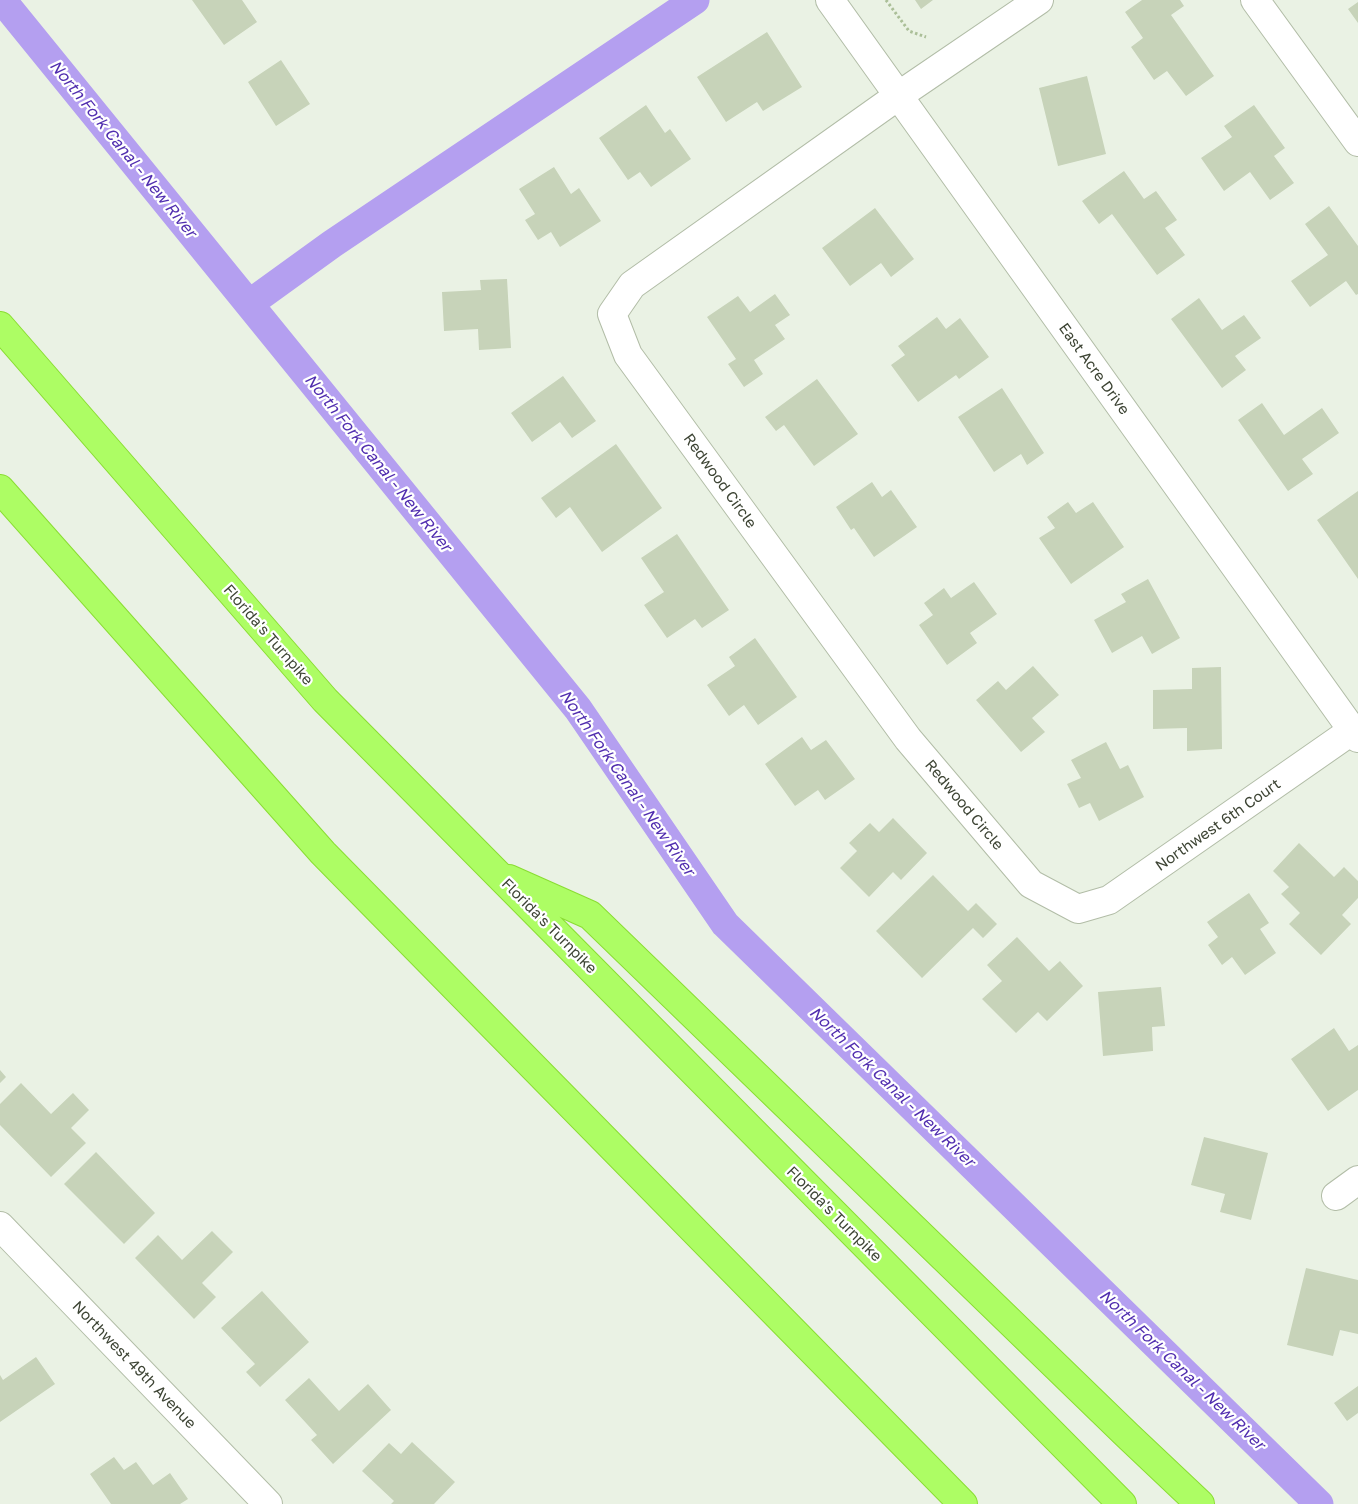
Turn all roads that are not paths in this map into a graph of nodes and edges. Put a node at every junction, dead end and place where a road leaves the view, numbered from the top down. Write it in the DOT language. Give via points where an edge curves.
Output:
graph roads {
  1 [pos="830,0"];
  2 [pos="1039,0"];
  3 [pos="1255,0"];
  4 [pos="898,96"];
  5 [pos="1358,142"];
  6 [pos="0,326"];
  7 [pos="0,489"];
  8 [pos="1355,734"];
  9 [pos="496,873"];
  10 [pos="1078,909"];
  11 [pos="1358,1180"];
  12 [pos="1336,1196"];
  13 [pos="6,1242"];
  14 [pos="917,1458"];
  15 [pos="268,1504"];
  16 [pos="941,1504"];
  17 [pos="963,1504"];
  18 [pos="1122,1504"];
  19 [pos="1200,1504"];
  1 -- 4 [label="street, East Acre Drive"];
  2 -- 4 [label="street"];
  3 -- 5 [label="street"];
  4 -- 8 [label="street, East Acre Drive"];
  4 -- 10 [label="street, Redwood Circle" via="632,285 612,314 628,356 908,739 1032,884"];
  6 -- 9 [label="highway, Florida's Turnpike" via="325,700"];
  7 -- 14 [label="highway" via="323,853"];
  8 -- 10 [label="street, Northwest 6th Court" via="1109,900"];
  9 -- 18 [label="highway, Florida's Turnpike"];
  9 -- 19 [label="highway" via="590,915"];
  11 -- 12 [label="street"];
  13 -- 15 [label="street, Northwest 49th Avenue"];
  14 -- 16 [label="highway"];
  14 -- 17 [label="highway"];
}
